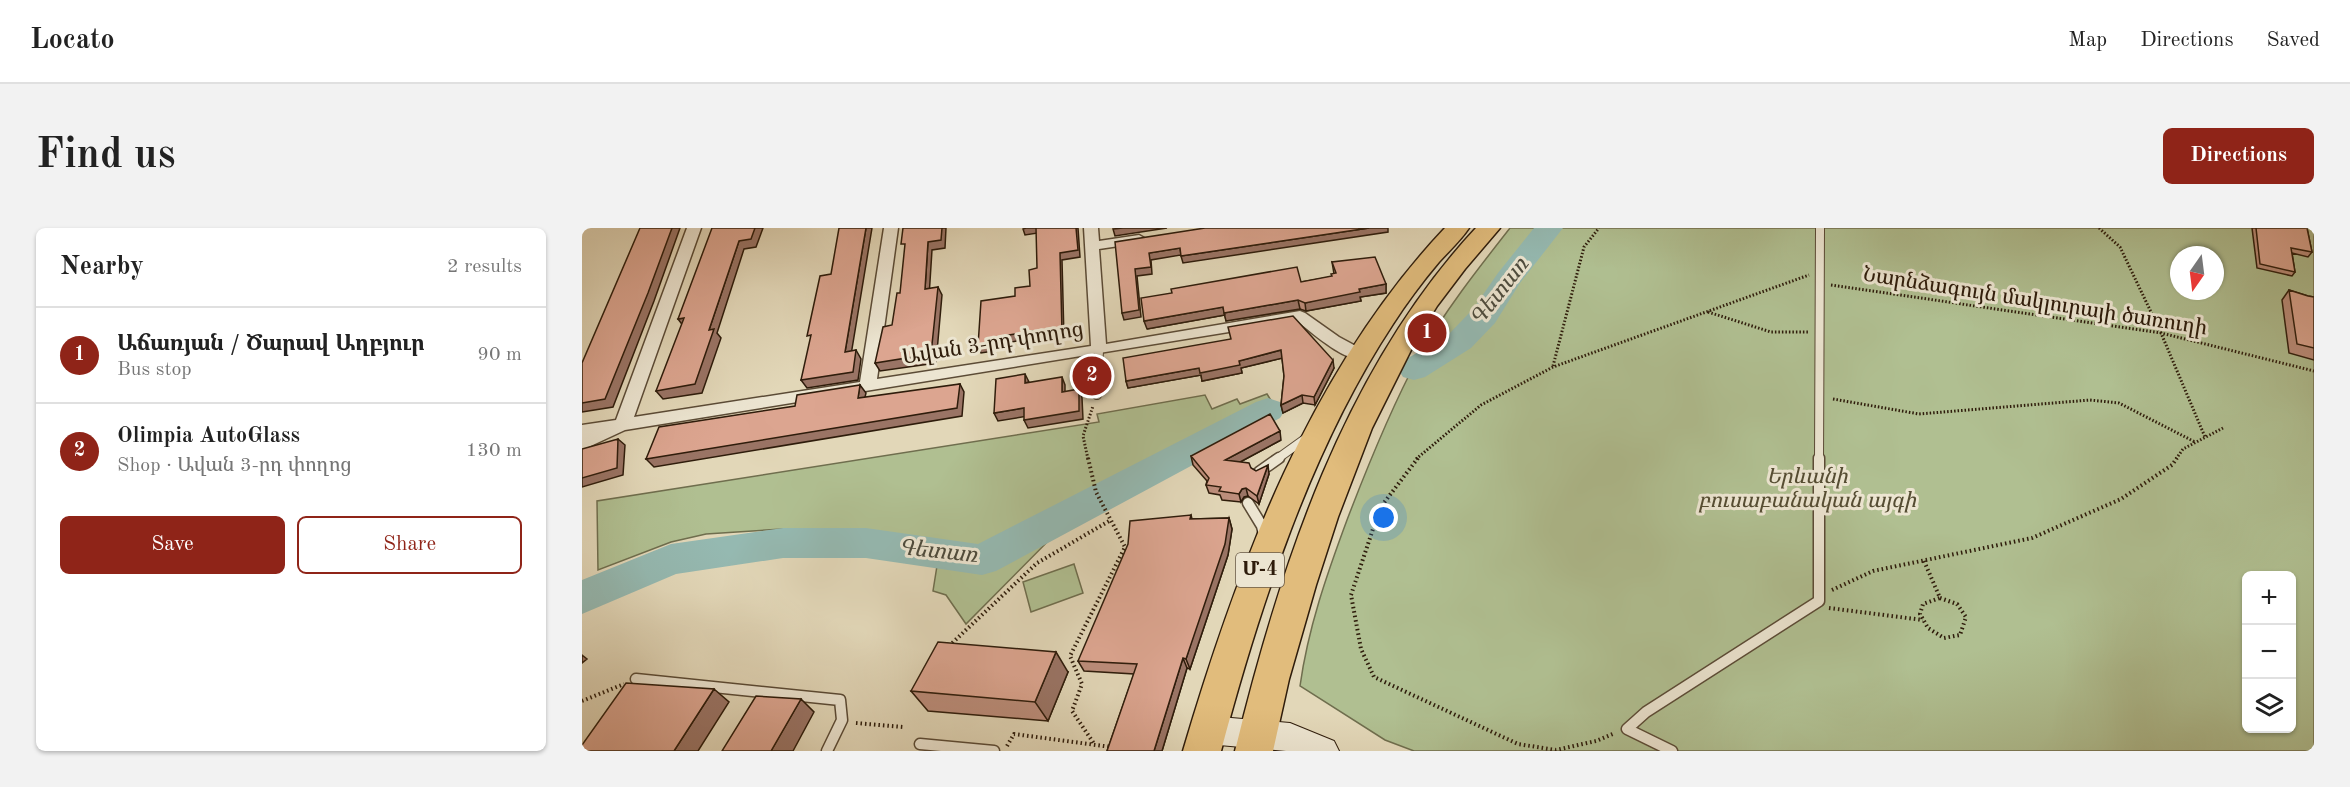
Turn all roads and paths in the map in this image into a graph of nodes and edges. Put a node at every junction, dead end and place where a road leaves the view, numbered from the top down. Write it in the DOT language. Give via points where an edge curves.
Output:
graph roads {
  1 [pos="694,228"];
  2 [pos="891,228"];
  3 [pos="1091,228"];
  4 [pos="1458,228"];
  5 [pos="1489,228"];
  6 [pos="1599,228"];
  7 [pos="1820,228"];
  8 [pos="2099,228"];
  9 [pos="1151,237"];
  10 [pos="1092,246"];
  11 [pos="1820,271"];
  12 [pos="1820,283"];
  13 [pos="1707,312"];
  14 [pos="1820,331"];
  15 [pos="2161,333"];
  16 [pos="1099,350"];
  17 [pos="1359,355"];
  18 [pos="1553,367"];
  19 [pos="2314,371"];
  20 [pos="868,386"];
  21 [pos="1097,395"];
  22 [pos="1820,396"];
  23 [pos="623,424"];
  24 [pos="1321,428"];
  25 [pos="2223,428"];
  26 [pos="582,430"];
  27 [pos="2205,437"];
  28 [pos="2195,443"];
  29 [pos="582,444"];
  30 [pos="1258,472"];
  31 [pos="1248,503"];
  32 [pos="1111,520"];
  33 [pos="1266,552"];
  34 [pos="1924,561"];
  35 [pos="1820,595"];
  36 [pos="1940,598"];
  37 [pos="1811,606"];
  38 [pos="1923,620"];
  39 [pos="939,653"];
  40 [pos="636,679"];
  41 [pos="582,701"];
  42 [pos="842,722"];
  43 [pos="903,727"];
  44 [pos="1627,729"];
  45 [pos="1205,740"];
  46 [pos="1255,743"];
  47 [pos="920,744"];
  48 [pos="1095,745"];
  49 [pos="1116,747"];
  50 [pos="826,751"];
  51 [pos="994,751"];
  52 [pos="1005,751"];
  53 [pos="1323,751"];
  54 [pos="1672,751"];
  1 -- 23 [label="street"];
  2 -- 20 [label="street"];
  3 -- 10 [label="street"];
  4 -- 17 [label="highway, Մ-4" via="1419,270"];
  5 -- 46 [label="highway, Մ-4" via="1436,289 1389,364 1359,426 1332,487 1286,626"];
  6 -- 18 [label="path" via="1584,247"];
  7 -- 11 [label="lane"];
  8 -- 15 [label="path" via="2120,247"];
  9 -- 10 [label="street"];
  10 -- 16 [label="street"];
  11 -- 12 [label="lane"];
  11 -- 13 [label="path"];
  12 -- 14 [label="lane"];
  12 -- 15 [label="path, Նարնձագույն մակլուրայի ծառուղի"];
  13 -- 14 [label="path" via="1771,332"];
  13 -- 18 [label="path"];
  14 -- 22 [label="lane"];
  15 -- 19 [label="path, Նարնձագույն մակլուրայի ծառուղի"];
  15 -- 27 [label="path"];
  16 -- 17 [label="street, Ավան 3-րդ փողոց" via="1300,316"];
  16 -- 20 [label="street, Ավան 3-րդ փողոց"];
  16 -- 21 [label="lane"];
  17 -- 24 [label="highway, Մ-4"];
  18 -- 44 [label="path" via="1481,405 1415,460 1380,508 1351,595 1361,649 1374,676 1518,744 1556,750"];
  20 -- 23 [label="street, Ավան 3-րդ փողոց"];
  21 -- 32 [label="path" via="1083,436 1096,492"];
  22 -- 28 [label="path" via="1919,414 2090,400 2119,403"];
  22 -- 35 [label="lane"];
  23 -- 26 [label="street, Ավան 3-րդ փողոց"];
  23 -- 29 [label="street, Ավան 3-րդ փողոց"];
  24 -- 30 [label="lane"];
  24 -- 33 [label="highway, Մ-4"];
  25 -- 27 [label="path"];
  27 -- 28 [label="path"];
  28 -- 34 [label="path" via="2183,449 2172,465 2121,500 2032,538"];
  31 -- 33 [label="lane" via="1262,526"];
  32 -- 39 [label="path" via="1037,563 974,625"];
  32 -- 48 [label="path" via="1125,547 1070,656 1082,684 1072,711"];
  33 -- 45 [label="highway, Մ-4" via="1234,640"];
  34 -- 35 [label="path" via="1873,571"];
  34 -- 36 [label="path"];
  35 -- 37 [label="lane" via="1819,601"];
  36 -- 38 [label="path" via="1923,604"];
  36 -- 38 [label="path" via="1957,604 1966,617 1960,634 1944,638"];
  37 -- 38 [label="path"];
  37 -- 44 [label="lane" via="1646,712"];
  40 -- 41 [label="path"];
  40 -- 42 [label="lane" via="840,700"];
  42 -- 43 [label="path"];
  42 -- 50 [label="lane"];
  44 -- 54 [label="lane"];
  45 -- 46 [label="main road"];
  46 -- 53 [label="main road" via="1290,737"];
  47 -- 51 [label="lane"];
  48 -- 49 [label="path"];
  48 -- 52 [label="path" via="1014,734"];
}
